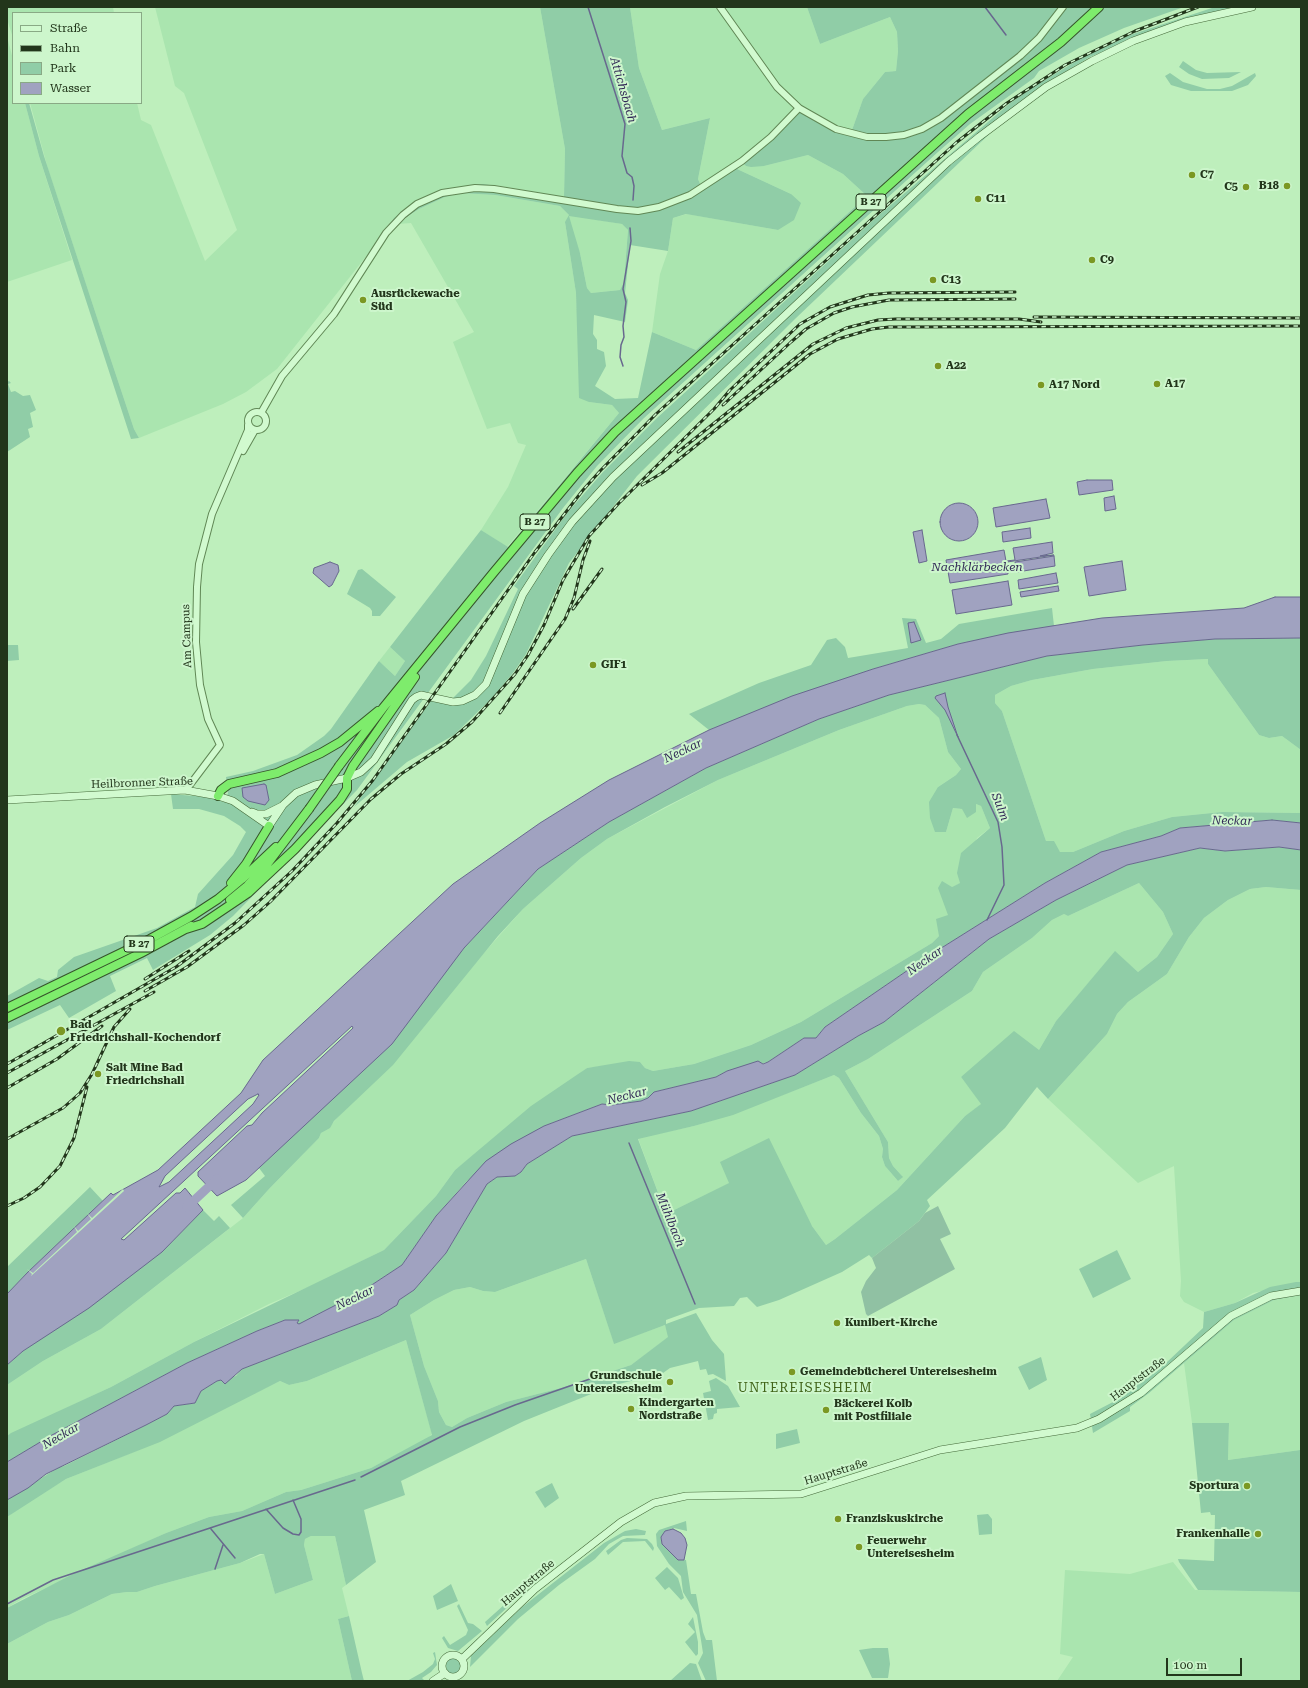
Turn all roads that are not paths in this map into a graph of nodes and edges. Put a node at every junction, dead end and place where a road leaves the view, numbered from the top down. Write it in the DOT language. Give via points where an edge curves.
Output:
graph roads {
  1 [pos="720,7"];
  2 [pos="1063,7"];
  3 [pos="1099,7"];
  4 [pos="1252,7"];
  5 [pos="799,108"];
  6 [pos="261,413"];
  7 [pos="248,425"];
  8 [pos="255,430"];
  9 [pos="231,471"];
  10 [pos="433,646"];
  11 [pos="383,708"];
  12 [pos="347,778"];
  13 [pos="186,790"];
  14 [pos="218,796"];
  15 [pos="7,800"];
  16 [pos="283,805"];
  17 [pos="240,806"];
  18 [pos="269,826"];
  19 [pos="288,836"];
  20 [pos="206,906"];
  21 [pos="186,929"];
  22 [pos="72,981"];
  23 [pos="7,1008"];
  24 [pos="7,1018"];
  25 [pos="1301,1291"];
  26 [pos="462,1659"];
  27 [pos="445,1672"];
  28 [pos="432,1681"];
  1 -- 5 [label="street" via="773,82"];
  2 -- 5 [label="street" via="1039,38 1020,56 941,118 922,129 904,135 868,137 836,129"];
  3 -- 10 [label="highway, B 27" via="1066,38 968,114 615,432 577,473"];
  4 -- 12 [label="main road" via="1185,22 1133,41 1092,61 1046,87 948,162 613,477 572,522 523,594 486,684 475,695 462,701 453,702 421,694 416,697 374,760 362,772"];
  5 -- 6 [label="street" via="767,141 742,161 690,195 659,208 638,211 617,209 475,188 442,193 418,204 399,218 386,233 334,314 282,376"];
  6 -- 7 [label="street" via="251,414 247,420"];
  6 -- 8 [label="street" via="266,423 261,429"];
  7 -- 8 [label="street"];
  7 -- 9 [label="street, Am Campus"];
  8 -- 9 [label="street, Am Campus"];
  9 -- 13 [label="street, Am Campus" via="218,496 209,525 199,564 195,611 201,691 208,719 220,745"];
  10 -- 11 [label="highway, B 27"];
  10 -- 12 [label="highway"];
  11 -- 14 [label="highway" via="321,754 277,773 229,784"];
  11 -- 19 [label="highway, B 27, bridge"];
  12 -- 16 [label="main road" via="304,788"];
  12 -- 21 [label="highway" via="347,789 340,800 265,878 248,893 202,924"];
  13 -- 14 [label="main road, Heilbronner Straße"];
  13 -- 15 [label="main road, Heilbronner Straße"];
  14 -- 17 [label="main road, Heilbronner Straße"];
  16 -- 17 [label="main road" via="266,814 257,814"];
  16 -- 18 [label="main road"];
  17 -- 18 [label="main road, Heilbronner Straße"];
  18 -- 20 [label="highway" via="239,874"];
  19 -- 20 [label="highway, B 27" via="242,879"];
  19 -- 21 [label="highway, B 27" via="247,886"];
  20 -- 22 [label="highway, B 27"];
  21 -- 22 [label="highway, B 27" via="141,953"];
  22 -- 23 [label="highway, B 27" via="40,992"];
  22 -- 24 [label="highway, B 27" via="43,1000"];
  25 -- 26 [label="main road, Hauptstraße" via="1272,1296 1231,1316 1141,1393 1108,1414 1077,1428 940,1450 801,1494 686,1496 654,1503 621,1522 535,1589"];
  26 -- 27 [label="main road" via="454,1655 447,1658 443,1664"];
  26 -- 27 [label="main road" via="464,1665 460,1674 451,1676"];
  27 -- 28 [label="main road"];
}
